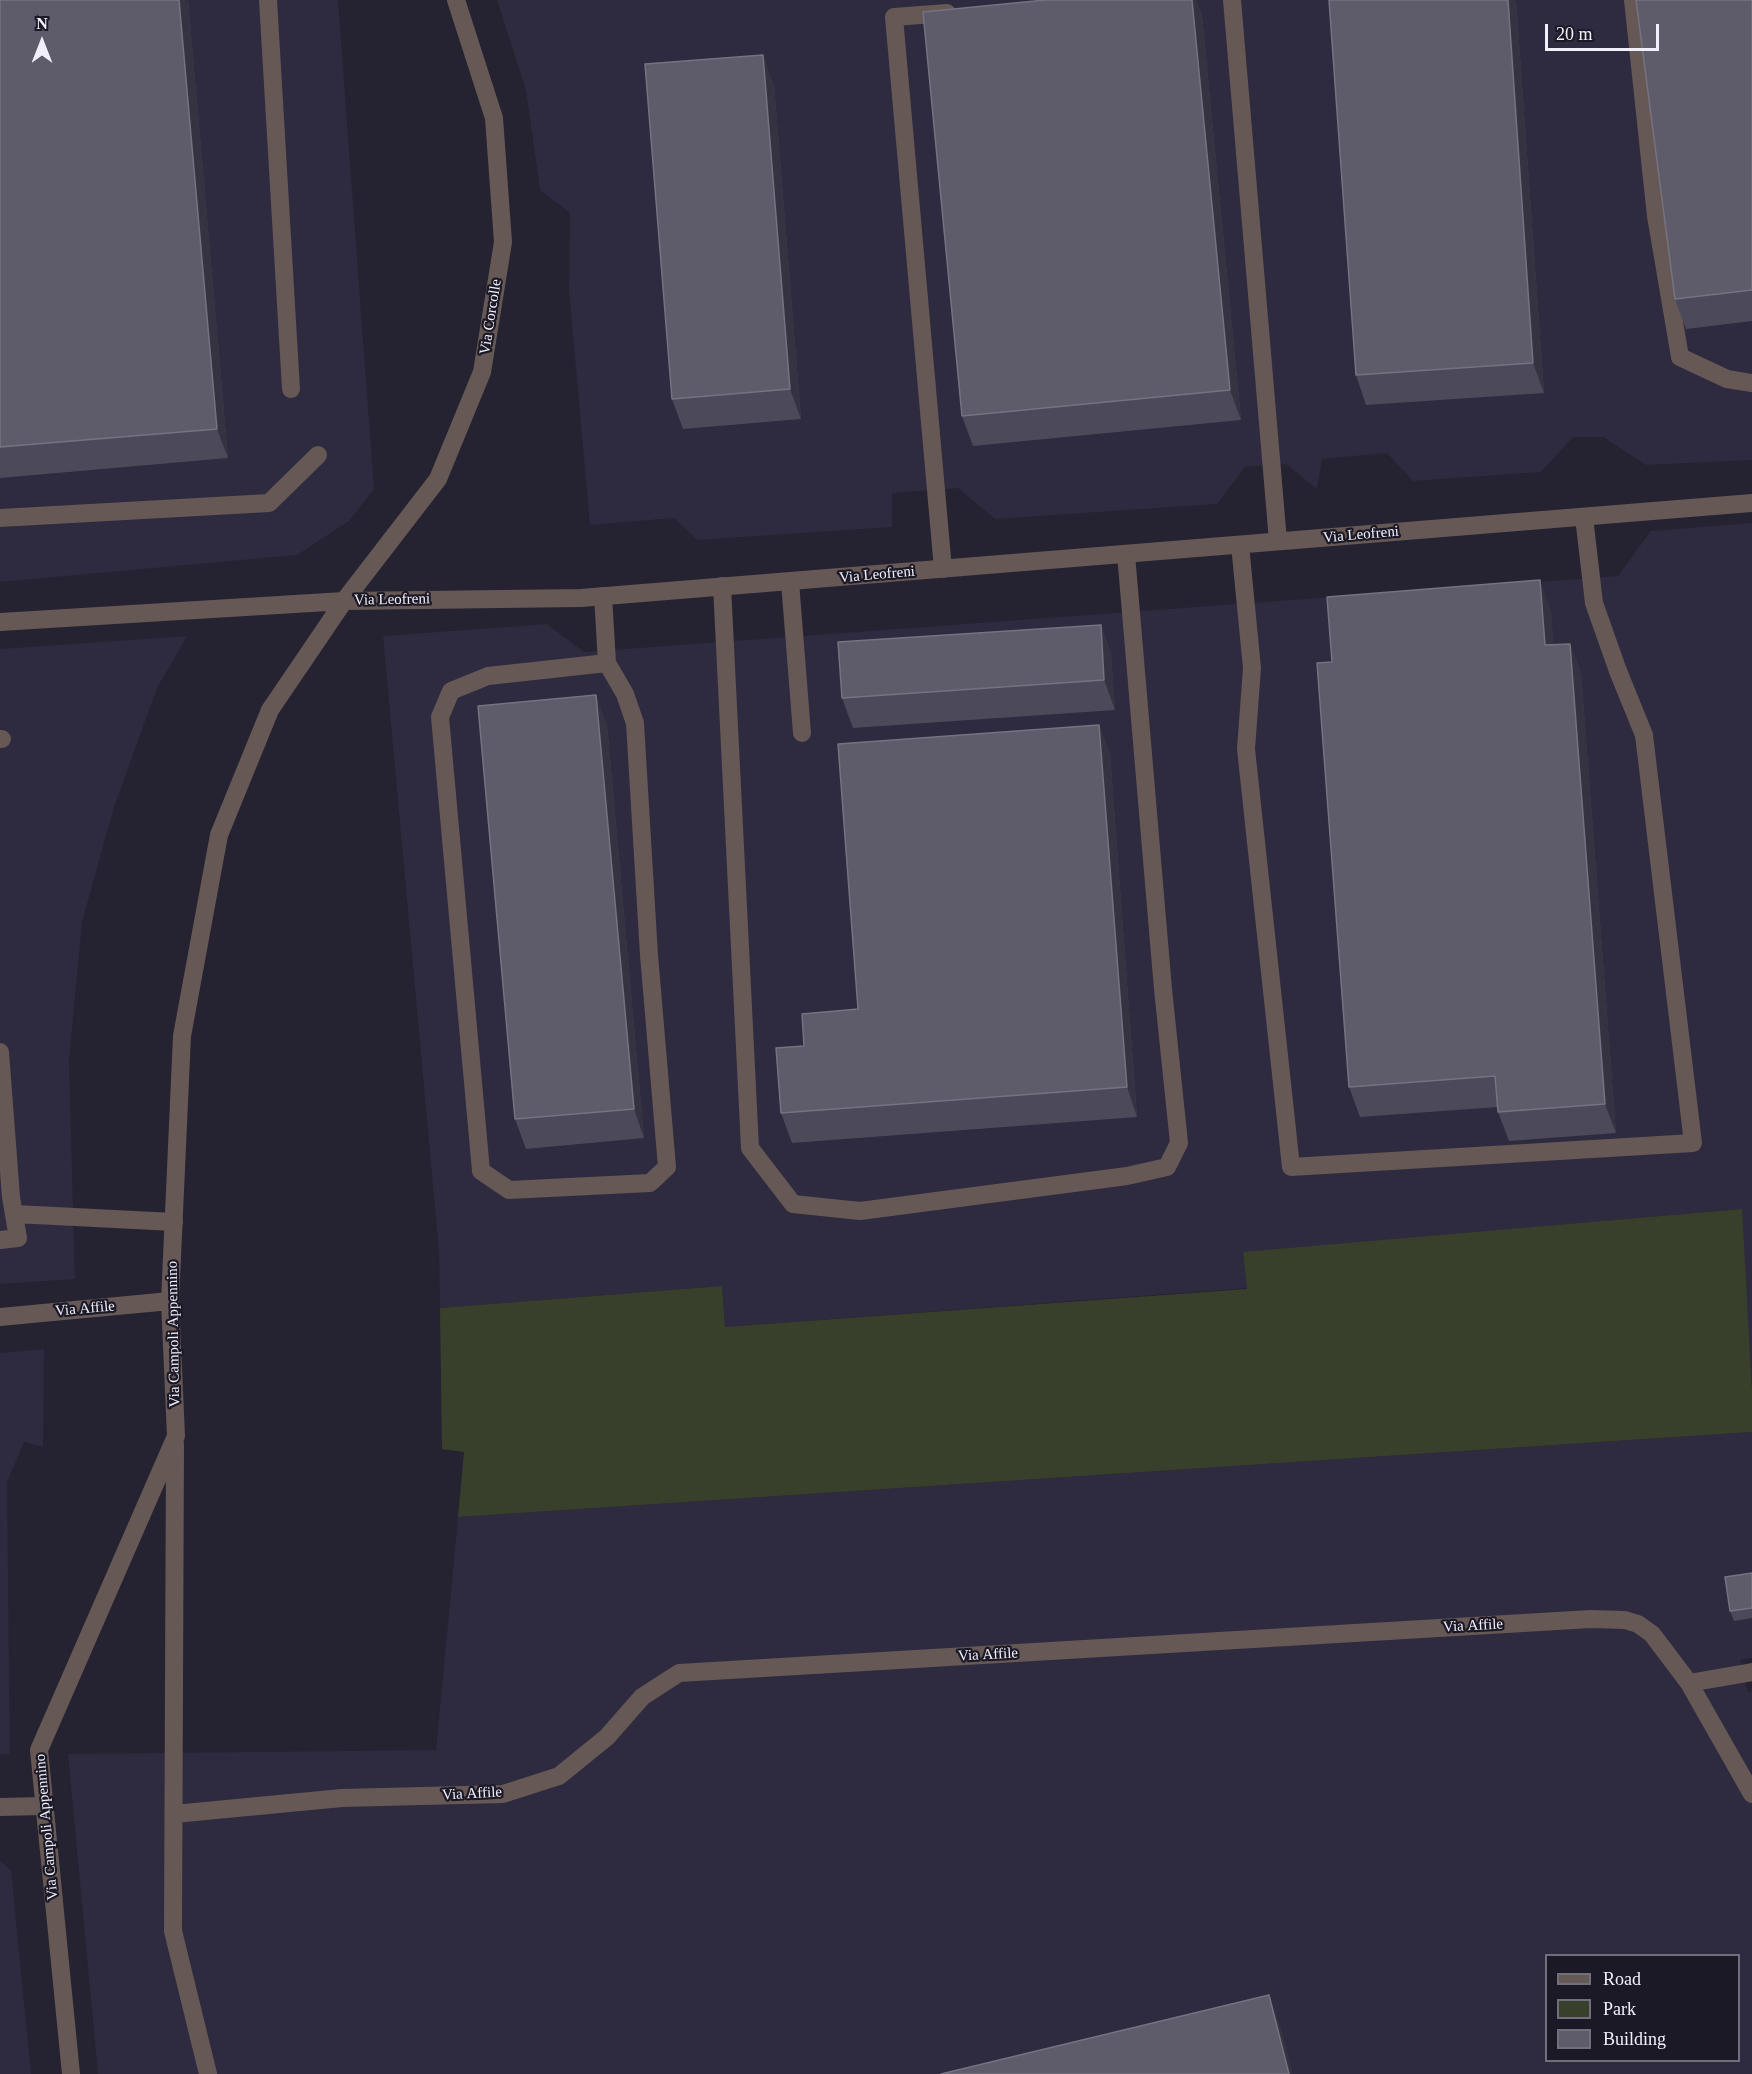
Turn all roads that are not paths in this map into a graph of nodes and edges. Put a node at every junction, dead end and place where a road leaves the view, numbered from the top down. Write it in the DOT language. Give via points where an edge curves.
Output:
graph roads {
  1 [pos="268,0"];
  2 [pos="456,0"];
  3 [pos="1232,0"];
  4 [pos="1633,0"];
  5 [pos="963,11"];
  6 [pos="1752,382"];
  7 [pos="291,389"];
  8 [pos="318,455"];
  9 [pos="1752,503"];
  10 [pos="1584,517"];
  11 [pos="0,518"];
  12 [pos="1278,542"];
  13 [pos="1240,545"];
  14 [pos="1126,554"];
  15 [pos="943,569"];
  16 [pos="790,582"];
  17 [pos="722,586"];
  18 [pos="603,596"];
  19 [pos="344,601"];
  20 [pos="0,622"];
  21 [pos="608,663"];
  22 [pos="802,734"];
  23 [pos="0,1052"];
  24 [pos="15,1214"];
  25 [pos="174,1222"];
  26 [pos="0,1240"];
  27 [pos="170,1301"];
  28 [pos="0,1317"];
  29 [pos="176,1436"];
  30 [pos="1752,1672"];
  31 [pos="1689,1683"];
  32 [pos="1752,1794"];
  33 [pos="44,1806"];
  34 [pos="0,1807"];
  35 [pos="174,1814"];
  36 [pos="71,2074"];
  37 [pos="208,2074"];
  1 -- 7 [label="street"];
  2 -- 19 [label="street, Via Corcolle" via="494,118 497,151 503,242 482,372 438,479"];
  3 -- 12 [label="street"];
  4 -- 6 [label="street" via="1656,216 1680,357 1727,379"];
  5 -- 15 [label="street" via="894,17"];
  8 -- 11 [label="street" via="269,503"];
  9 -- 10 [label="street, Via Leofreni"];
  10 -- 12 [label="street, Via Leofreni"];
  10 -- 13 [label="street" via="1594,603 1644,735 1693,1143 1291,1167 1246,749 1252,668"];
  12 -- 13 [label="street, Via Leofreni"];
  13 -- 14 [label="street, Via Leofreni"];
  14 -- 15 [label="street, Via Leofreni"];
  14 -- 17 [label="street" via="1179,1143 1167,1167 1157,1170 860,1210 794,1204 750,1148"];
  15 -- 16 [label="street, Via Leofreni"];
  16 -- 17 [label="street, Via Leofreni"];
  16 -- 22 [label="street"];
  17 -- 18 [label="street, Via Leofreni"];
  18 -- 19 [label="street, Via Leofreni"];
  18 -- 21 [label="street"];
  19 -- 20 [label="street, Via Leofreni"];
  19 -- 25 [label="street, Via Campoli Appennino" via="270,710 219,836 182,1036"];
  21 -- 21 [label="street" via="635,723 667,1167 650,1183 509,1190 481,1171 440,717 451,691 488,676"];
  23 -- 24 [label="street"];
  24 -- 25 [label="street"];
  24 -- 26 [label="street" via="18,1238"];
  25 -- 27 [label="street, Via Campoli Appennino"];
  27 -- 28 [label="street, Via Affile"];
  27 -- 29 [label="street, Via Campoli Appennino"];
  29 -- 33 [label="street, Via Campoli Appennino" via="39,1750"];
  29 -- 35 [label="street"];
  30 -- 31 [label="street"];
  31 -- 32 [label="street, Via Affile"];
  31 -- 35 [label="street, Via Affile" via="1652,1634 1638,1624 1591,1619 679,1673 642,1697 607,1737 559,1776 503,1794 342,1798"];
  33 -- 34 [label="street"];
  33 -- 36 [label="street, Via Campoli Appennino"];
  35 -- 37 [label="street" via="173,1931"];
}
